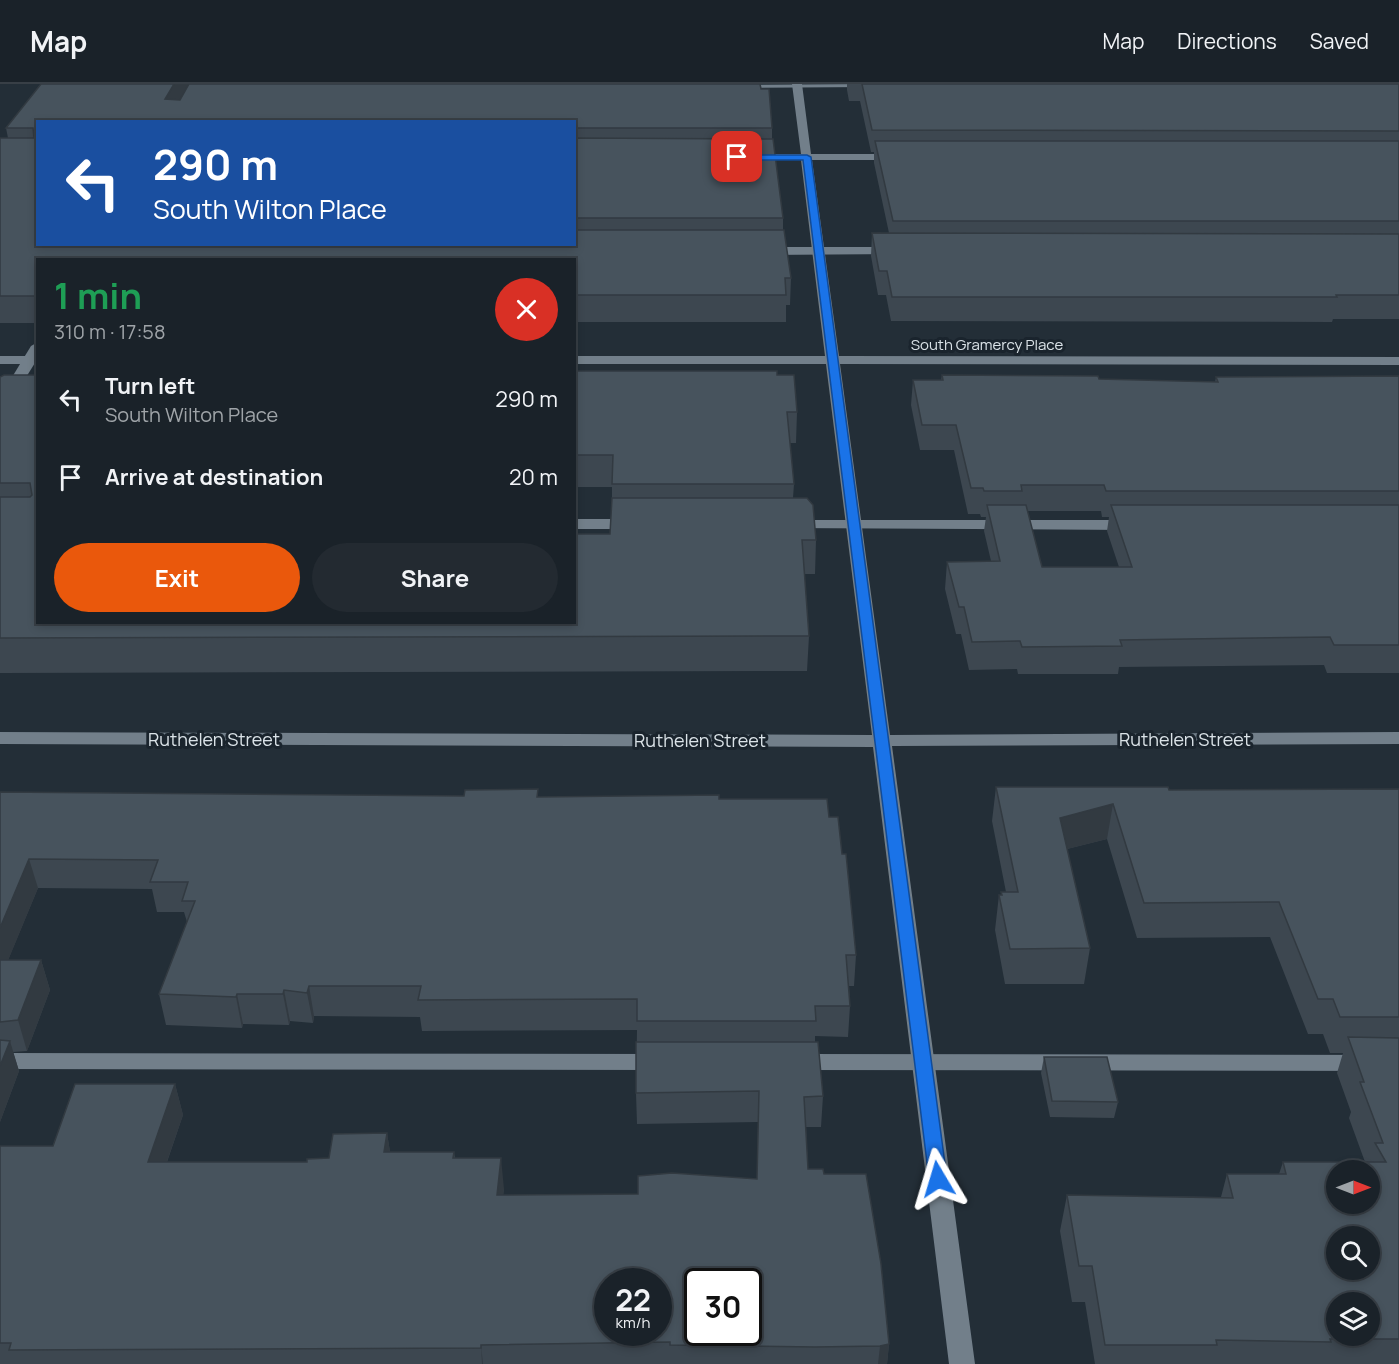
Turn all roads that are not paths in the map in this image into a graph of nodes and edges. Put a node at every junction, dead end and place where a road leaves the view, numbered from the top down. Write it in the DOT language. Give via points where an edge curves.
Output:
graph roads {
  1 [pos="797,84"];
  2 [pos="880,84"];
  3 [pos="727,85"];
  4 [pos="737,157"];
  5 [pos="807,157"];
  6 [pos="902,157"];
  7 [pos="748,251"];
  8 [pos="914,251"];
  9 [pos="819,252"];
  10 [pos="0,360"];
  11 [pos="33,360"];
  12 [pos="576,360"];
  13 [pos="834,360"];
  14 [pos="1399,361"];
  15 [pos="0,408"];
  16 [pos="576,524"];
  17 [pos="656,524"];
  18 [pos="772,525"];
  19 [pos="854,525"];
  20 [pos="1150,525"];
  21 [pos="0,738"];
  22 [pos="1399,738"];
  23 [pos="882,741"];
  24 [pos="0,1060"];
  25 [pos="683,1062"];
  26 [pos="779,1062"];
  27 [pos="923,1063"];
  28 [pos="1399,1063"];
  29 [pos="962,1364"];
  1 -- 2 [label="street"];
  1 -- 3 [label="street"];
  1 -- 5 [label="street"];
  4 -- 5 [label="street"];
  5 -- 6 [label="street"];
  5 -- 9 [label="street"];
  7 -- 9 [label="street"];
  8 -- 9 [label="street"];
  9 -- 13 [label="street"];
  10 -- 11 [label="street"];
  11 -- 15 [label="street"];
  12 -- 13 [label="street, South Gramercy Place"];
  13 -- 14 [label="street, South Gramercy Place"];
  13 -- 19 [label="street"];
  16 -- 17 [label="street"];
  18 -- 19 [label="street"];
  19 -- 20 [label="street"];
  19 -- 23 [label="street"];
  21 -- 23 [label="street, Ruthelen Street"];
  22 -- 23 [label="street, Ruthelen Street"];
  23 -- 27 [label="street"];
  24 -- 25 [label="street"];
  26 -- 27 [label="street"];
  27 -- 28 [label="street"];
  27 -- 29 [label="street"];
}
